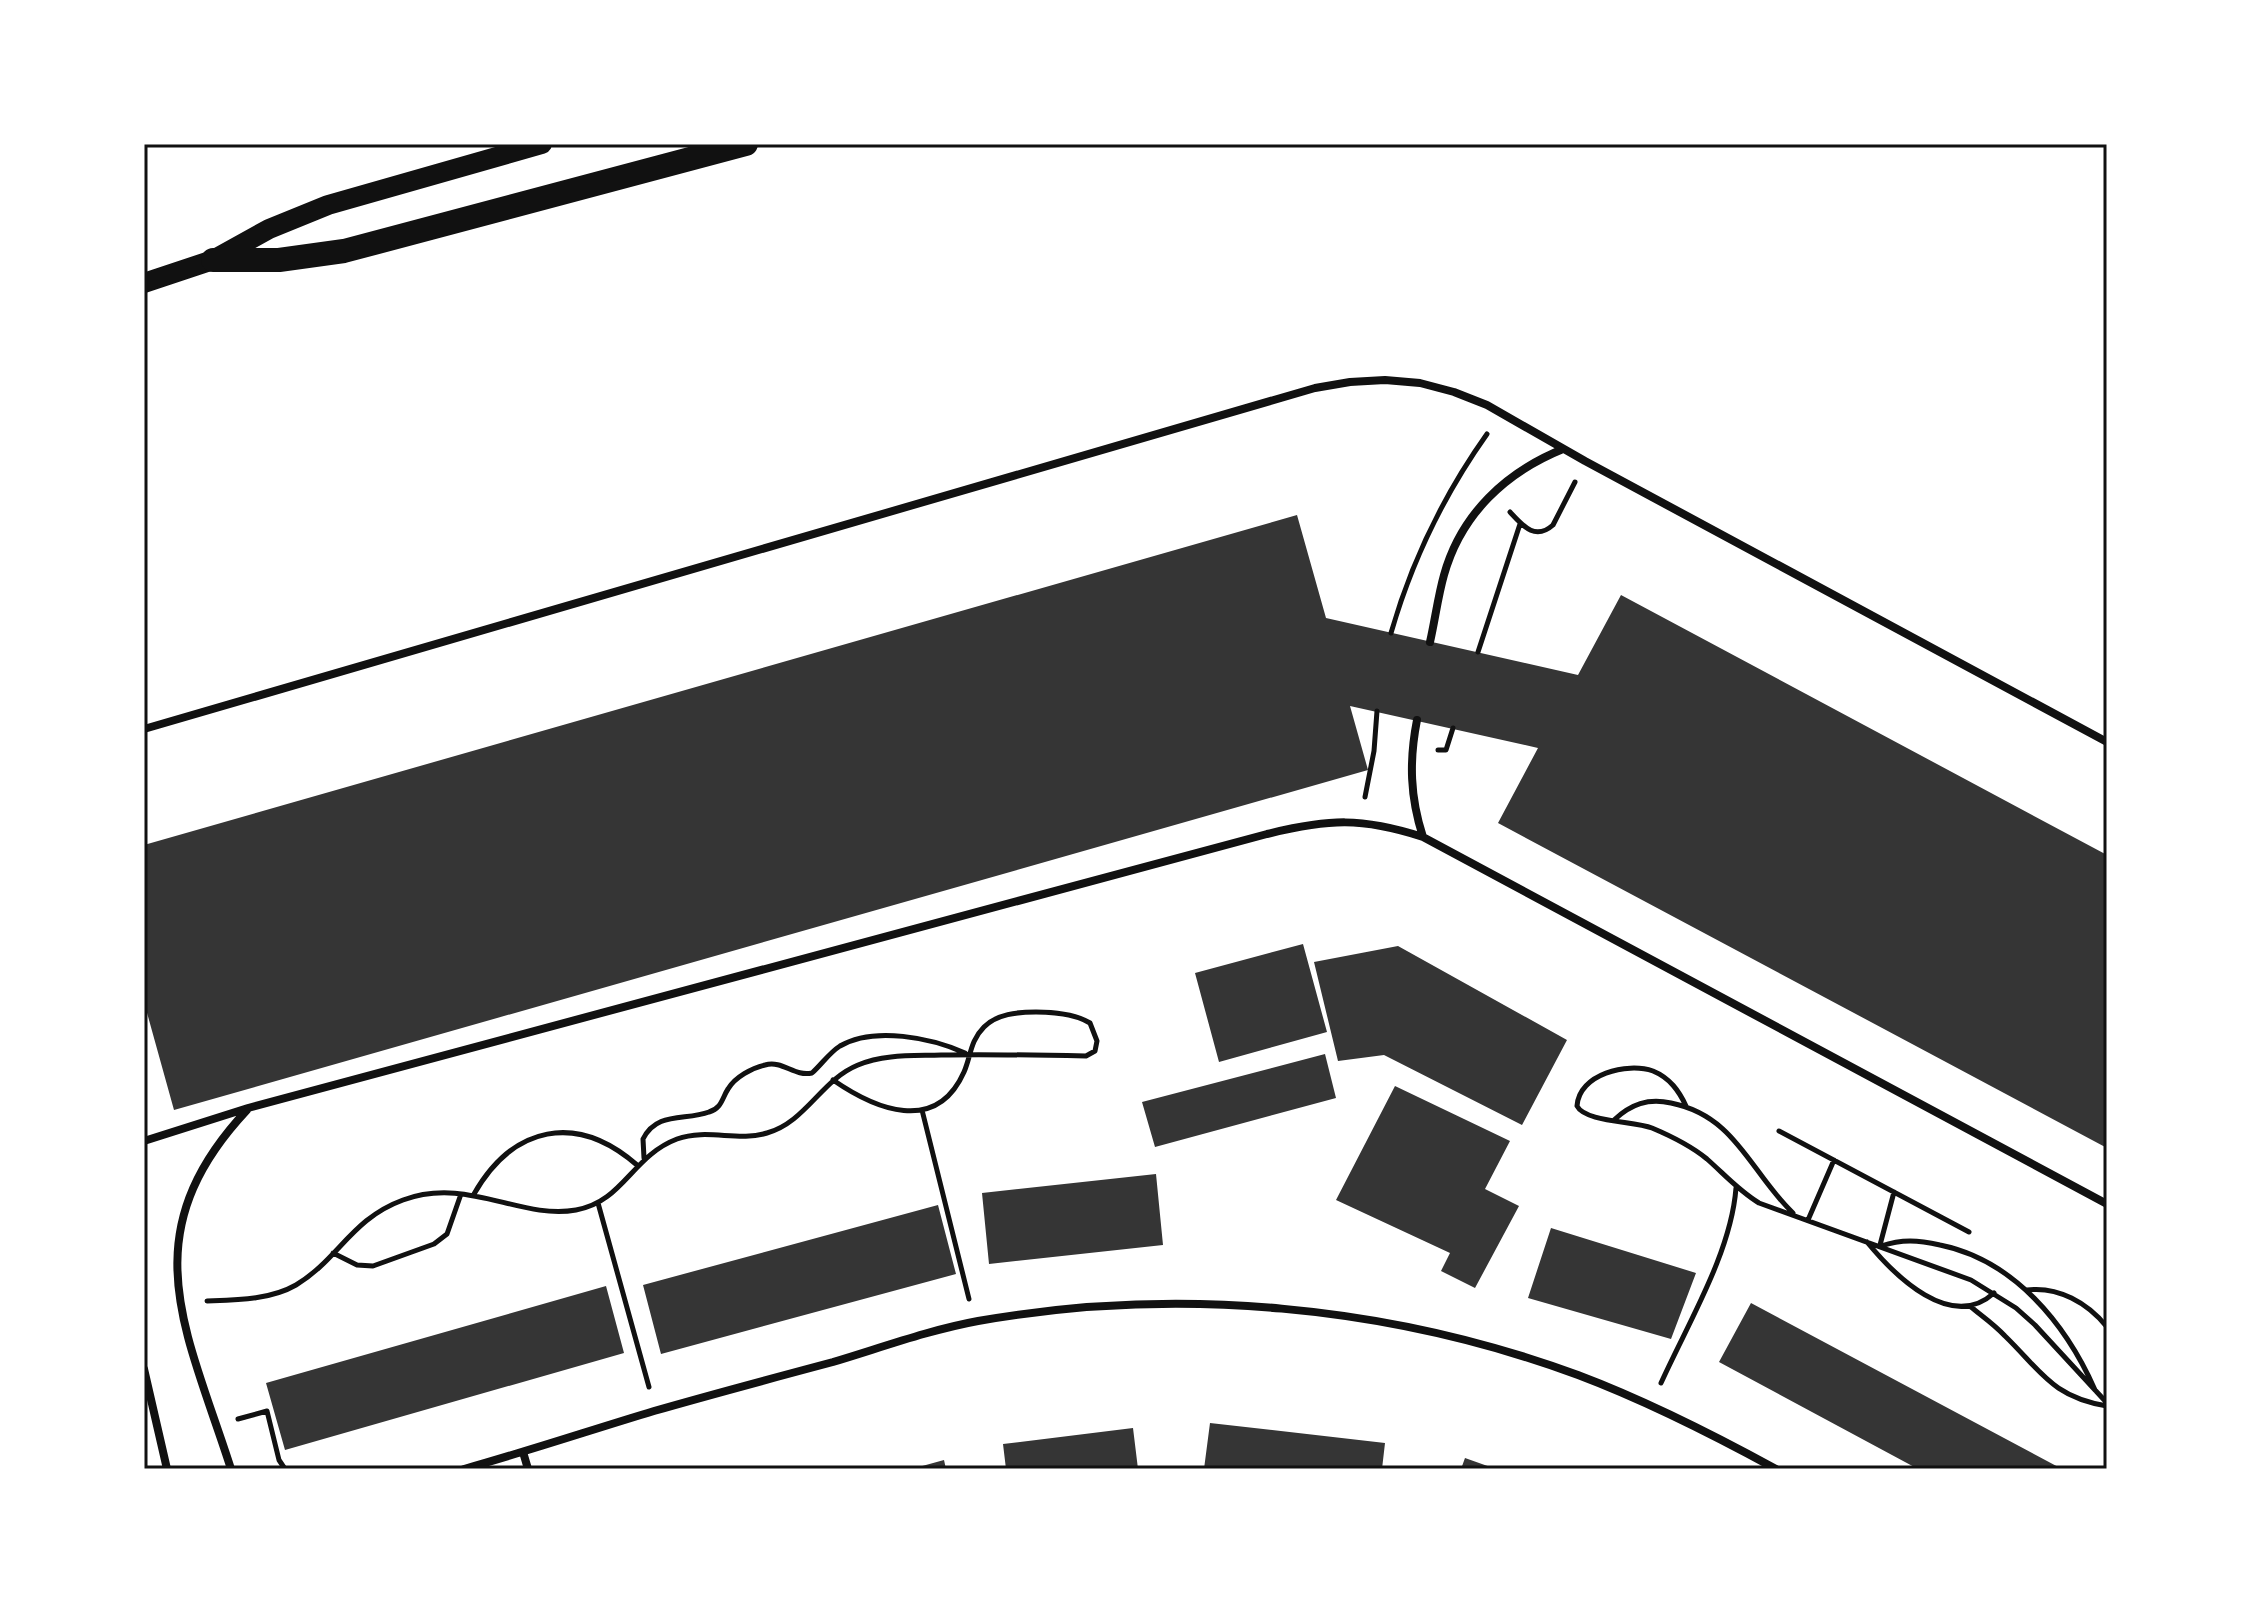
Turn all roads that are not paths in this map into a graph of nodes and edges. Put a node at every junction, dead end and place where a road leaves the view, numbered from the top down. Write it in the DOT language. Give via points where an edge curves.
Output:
graph roads {
  1 [pos="542,144"];
  2 [pos="746,144"];
  3 [pos="213,260"];
  4 [pos="144,283"];
  5 [pos="1563,449"];
  6 [pos="1430,642"];
  7 [pos="1417,720"];
  8 [pos="144,729"];
  9 [pos="2107,742"];
  10 [pos="1423,837"];
  11 [pos="248,1108"];
  12 [pos="144,1141"];
  13 [pos="2107,1204"];
  14 [pos="144,1369"];
  15 [pos="523,1452"];
  16 [pos="167,1469"];
  17 [pos="231,1469"];
  18 [pos="464,1469"];
  19 [pos="528,1469"];
  20 [pos="1776,1469"];
  1 -- 3 [label="main road" via="328,205"];
  2 -- 3 [label="highway" via="344,251 279,260"];
  3 -- 4 [label="main road"];
  5 -- 6 [label="street" via="1537,459 1492,492 1471,516 1444,574"];
  5 -- 8 [label="street" via="1487,405 1420,383 1385,380 1315,388"];
  5 -- 9 [label="street"];
  7 -- 10 [label="street" via="1410,771"];
  10 -- 11 [label="street" via="1378,824 1315,822"];
  10 -- 13 [label="street"];
  11 -- 12 [label="street"];
  11 -- 17 [label="street" via="195,1183 176,1272 185,1332"];
  14 -- 16 [label="street"];
  15 -- 18 [label="street"];
  15 -- 19 [label="street"];
  15 -- 20 [label="street" via="974,1322 1050,1311 1204,1304 1281,1308 1417,1329 1507,1351 1651,1405"];
}
